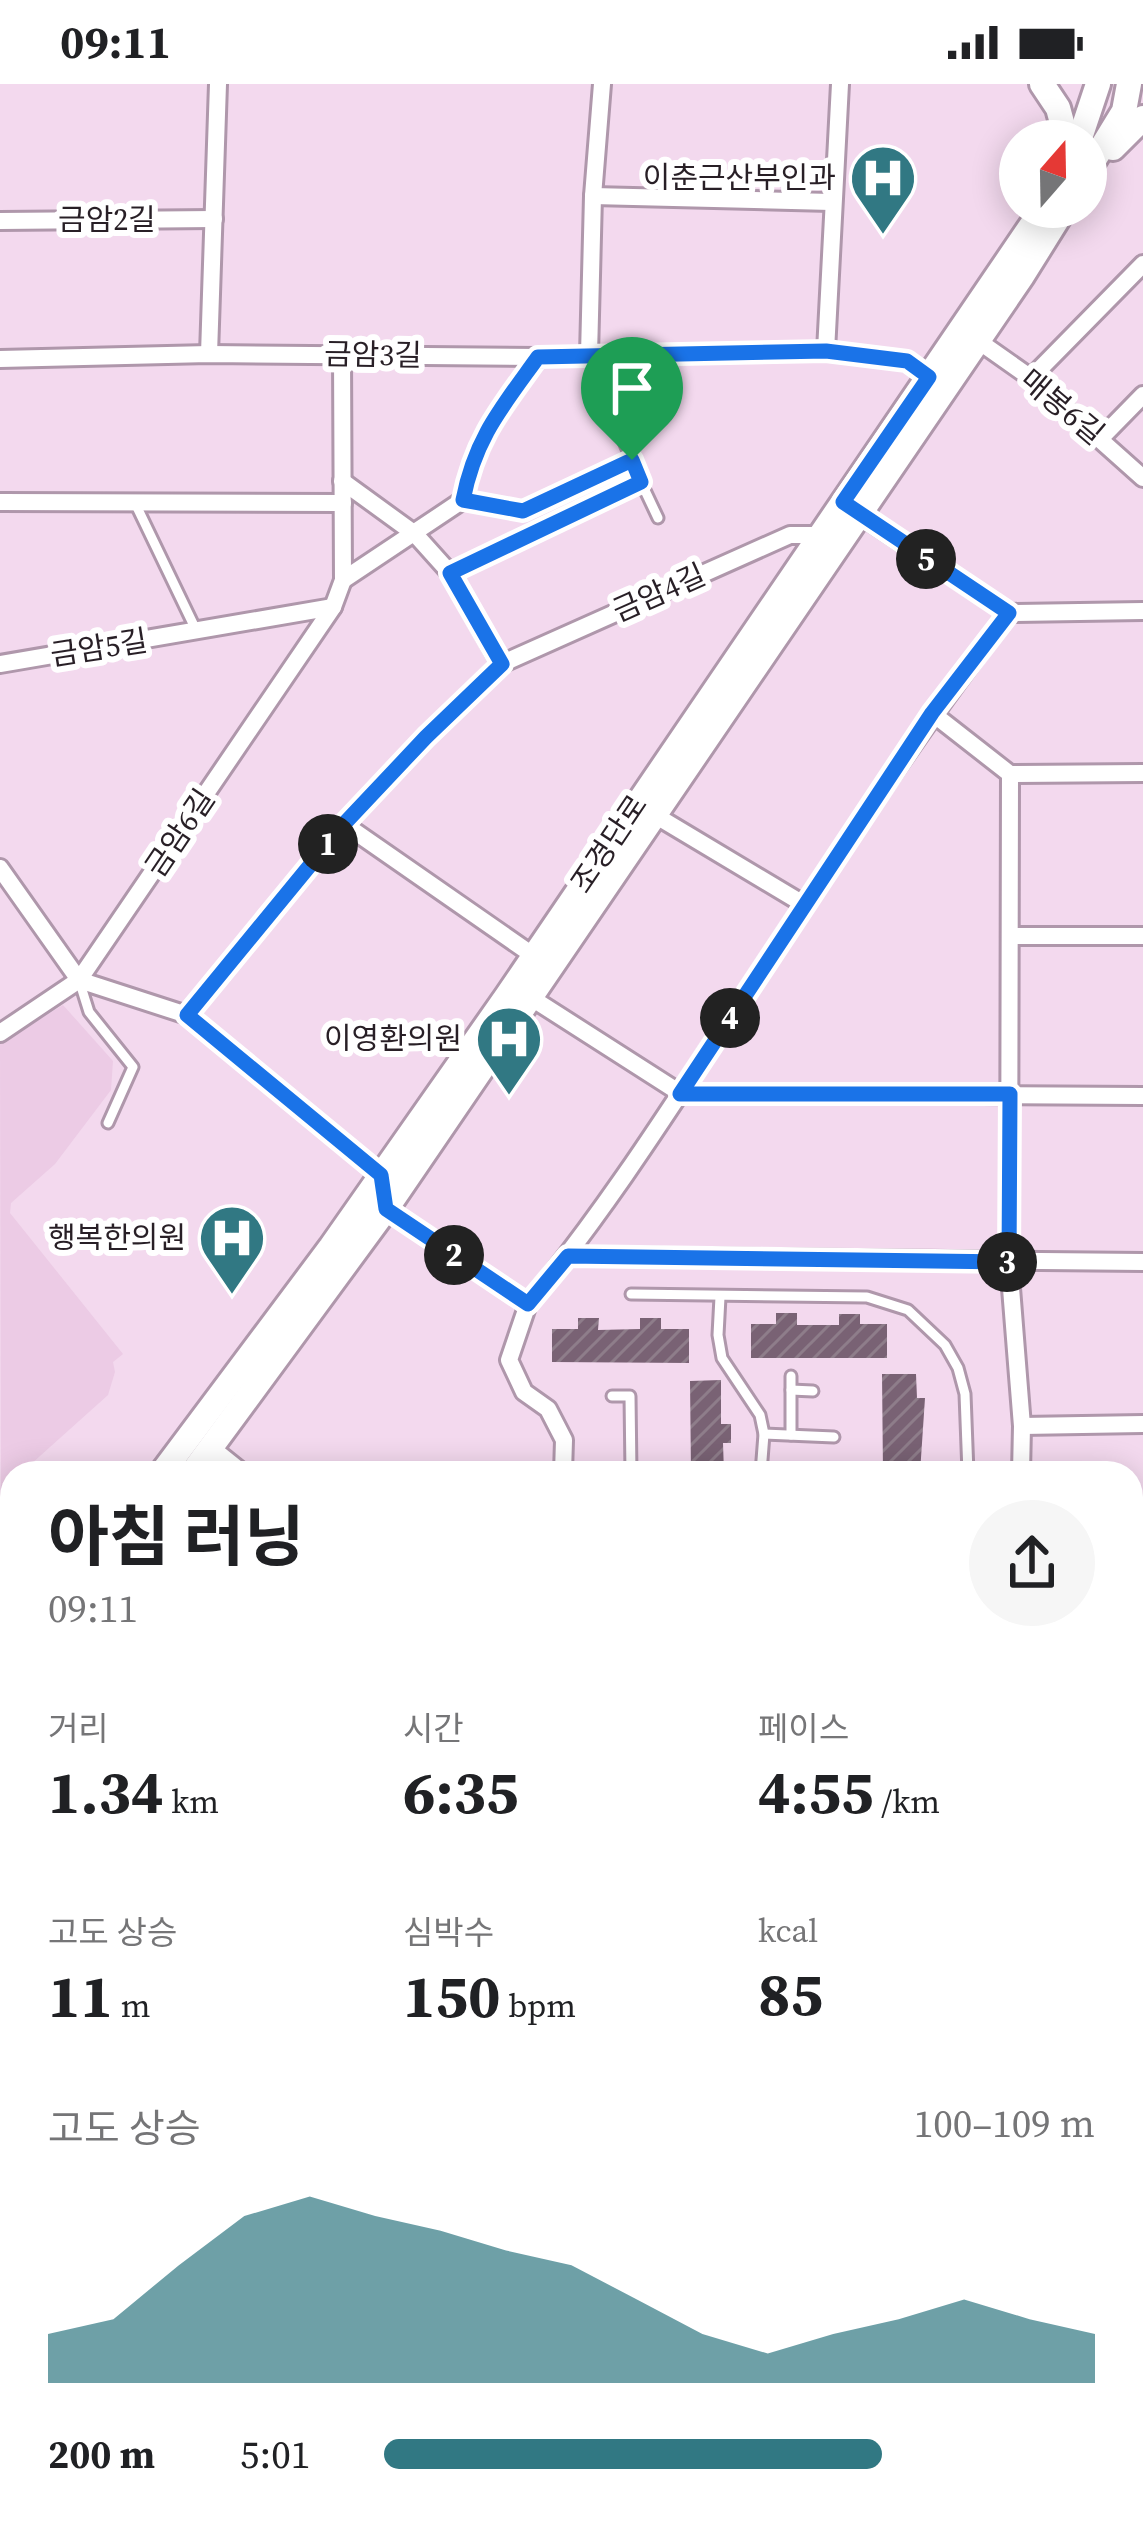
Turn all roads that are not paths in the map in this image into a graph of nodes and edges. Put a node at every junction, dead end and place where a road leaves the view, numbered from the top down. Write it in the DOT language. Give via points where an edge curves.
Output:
graph roads {
  1 [pos="218,84"];
  2 [pos="602,84"];
  3 [pos="840,84"];
  4 [pos="1042,84"];
  5 [pos="1098,84"];
  6 [pos="1129,84"];
  7 [pos="1143,118"];
  8 [pos="1061,120"];
  9 [pos="1085,120"];
  10 [pos="1107,139"];
  11 [pos="1107,153"];
  12 [pos="593,196"];
  13 [pos="831,202"];
  14 [pos="214,219"];
  15 [pos="0,220"];
  16 [pos="1031,228"];
  17 [pos="1051,228"];
  18 [pos="1143,264"];
  19 [pos="977,340"];
  20 [pos="826,351"];
  21 [pos="209,354"];
  22 [pos="342,354"];
  23 [pos="589,355"];
  24 [pos="538,357"];
  25 [pos="0,358"];
  26 [pos="929,377"];
  27 [pos="1031,378"];
  28 [pos="1143,395"];
  29 [pos="617,426"];
  30 [pos="1101,438"];
  31 [pos="632,460"];
  32 [pos="1143,478"];
  33 [pos="342,481"];
  34 [pos="641,482"];
  35 [pos="463,500"];
  36 [pos="0,502"];
  37 [pos="135,503"];
  38 [pos="344,503"];
  39 [pos="851,508"];
  40 [pos="658,518"];
  41 [pos="415,534"];
  42 [pos="820,535"];
  43 [pos="450,573"];
  44 [pos="343,580"];
  45 [pos="333,607"];
  46 [pos="1143,611"];
  47 [pos="1009,613"];
  48 [pos="197,632"];
  49 [pos="0,664"];
  50 [pos="502,664"];
  51 [pos="932,713"];
  52 [pos="1143,773"];
  53 [pos="1010,774"];
  54 [pos="653,814"];
  55 [pos="344,824"];
  56 [pos="0,868"];
  57 [pos="805,905"];
  58 [pos="1011,936"];
  59 [pos="1143,936"];
  60 [pos="534,956"];
  61 [pos="80,980"];
  62 [pos="530,997"];
  63 [pos="187,1015"];
  64 [pos="0,1033"];
  65 [pos="680,1094"];
  66 [pos="1010,1094"];
  67 [pos="1143,1096"];
  68 [pos="108,1123"];
  69 [pos="381,1175"];
  70 [pos="386,1209"];
  71 [pos="568,1256"];
  72 [pos="1009,1262"];
  73 [pos="1143,1262"];
  74 [pos="631,1294"];
  75 [pos="720,1297"];
  76 [pos="528,1304"];
  77 [pos="791,1376"];
  78 [pos="791,1390"];
  79 [pos="813,1390"];
  80 [pos="612,1396"];
  81 [pos="1143,1424"];
  82 [pos="1022,1426"];
  83 [pos="764,1433"];
  84 [pos="791,1435"];
  85 [pos="834,1437"];
  86 [pos="212,1449"];
  87 [pos="171,1461"];
  88 [pos="202,1461"];
  89 [pos="228,1461"];
  90 [pos="563,1461"];
  91 [pos="631,1461"];
  92 [pos="762,1461"];
  93 [pos="968,1461"];
  94 [pos="1021,1461"];
  1 -- 14 [label="street"];
  2 -- 12 [label="street"];
  3 -- 13 [label="street"];
  4 -- 8 [label="street"];
  5 -- 9 [label="street"];
  6 -- 10 [label="street"];
  7 -- 11 [label="street"];
  12 -- 13 [label="street"];
  12 -- 23 [label="street"];
  13 -- 20 [label="street"];
  14 -- 15 [label="street, 금암2길"];
  14 -- 21 [label="street"];
  16 -- 26 [label="street, 조경단로"];
  17 -- 19 [label="street, 조경단로"];
  18 -- 27 [label="street"];
  19 -- 27 [label="street, 매봉6길"];
  19 -- 39 [label="street, 조경단로"];
  20 -- 23 [label="street, 금암3길"];
  20 -- 26 [label="street, 금암3길" via="907,361"];
  21 -- 22 [label="street, 금암3길"];
  21 -- 25 [label="street, 금암3길"];
  22 -- 24 [label="street, 금암3길"];
  22 -- 33 [label="street, 금암6길"];
  23 -- 24 [label="street, 금암3길"];
  24 -- 35 [label="street" via="471,460"];
  26 -- 39 [label="street, 조경단로"];
  27 -- 30 [label="street, 매봉6길"];
  28 -- 30 [label="street"];
  29 -- 31 [label="lane"];
  30 -- 32 [label="street, 매봉6길"];
  31 -- 34 [label="lane"];
  31 -- 35 [label="lane" via="523,511"];
  33 -- 38 [label="street, 금암6길"];
  33 -- 41 [label="street"];
  34 -- 40 [label="lane"];
  34 -- 43 [label="lane"];
  35 -- 41 [label="street"];
  36 -- 37 [label="street"];
  37 -- 38 [label="street"];
  37 -- 48 [label="lane"];
  38 -- 44 [label="street, 금암6길"];
  39 -- 42 [label="street, 조경단로"];
  39 -- 47 [label="street"];
  39 -- 54 [label="street, 조경단로"];
  41 -- 43 [label="street"];
  41 -- 44 [label="street"];
  42 -- 50 [label="street, 금암4길" via="790,535"];
  42 -- 60 [label="street, 조경단로"];
  43 -- 50 [label="street"];
  44 -- 45 [label="street, 금암6길"];
  45 -- 48 [label="street"];
  45 -- 61 [label="street, 금암6길"];
  46 -- 47 [label="street"];
  47 -- 51 [label="street"];
  48 -- 49 [label="street, 금암5길"];
  50 -- 55 [label="street, 금암4길"];
  51 -- 53 [label="street"];
  51 -- 57 [label="street"];
  52 -- 53 [label="street"];
  53 -- 58 [label="street"];
  54 -- 57 [label="street, 조경단로"];
  54 -- 62 [label="street, 조경단로"];
  55 -- 60 [label="street"];
  55 -- 63 [label="street, 금암4길"];
  56 -- 61 [label="street"];
  57 -- 65 [label="street"];
  58 -- 59 [label="street"];
  58 -- 66 [label="street"];
  60 -- 69 [label="street, 조경단로"];
  61 -- 63 [label="street"];
  61 -- 64 [label="street, 금암6길"];
  61 -- 68 [label="lane" via="89,1012 133,1067"];
  62 -- 65 [label="street"];
  62 -- 70 [label="street, 조경단로"];
  63 -- 69 [label="street"];
  65 -- 66 [label="street"];
  65 -- 71 [label="street"];
  66 -- 67 [label="street"];
  66 -- 72 [label="street"];
  69 -- 70 [label="street"];
  69 -- 87 [label="street, 조경단로"];
  70 -- 76 [label="street"];
  70 -- 86 [label="street, 조경단로"];
  71 -- 72 [label="street"];
  71 -- 76 [label="street"];
  72 -- 73 [label="street"];
  72 -- 82 [label="street"];
  74 -- 75 [label="lane"];
  75 -- 83 [label="lane" via="722,1358"];
  75 -- 93 [label="lane" via="866,1298 908,1310 958,1368"];
  76 -- 90 [label="street" via="508,1360 524,1392 548,1409 564,1440"];
  77 -- 78 [label="lane"];
  78 -- 79 [label="lane"];
  78 -- 84 [label="lane"];
  80 -- 91 [label="lane" via="630,1396"];
  81 -- 82 [label="street"];
  82 -- 94 [label="street"];
  83 -- 84 [label="lane"];
  83 -- 92 [label="lane"];
  84 -- 85 [label="lane"];
  86 -- 88 [label="street, 조경단로"];
  86 -- 89 [label="street"];
}
